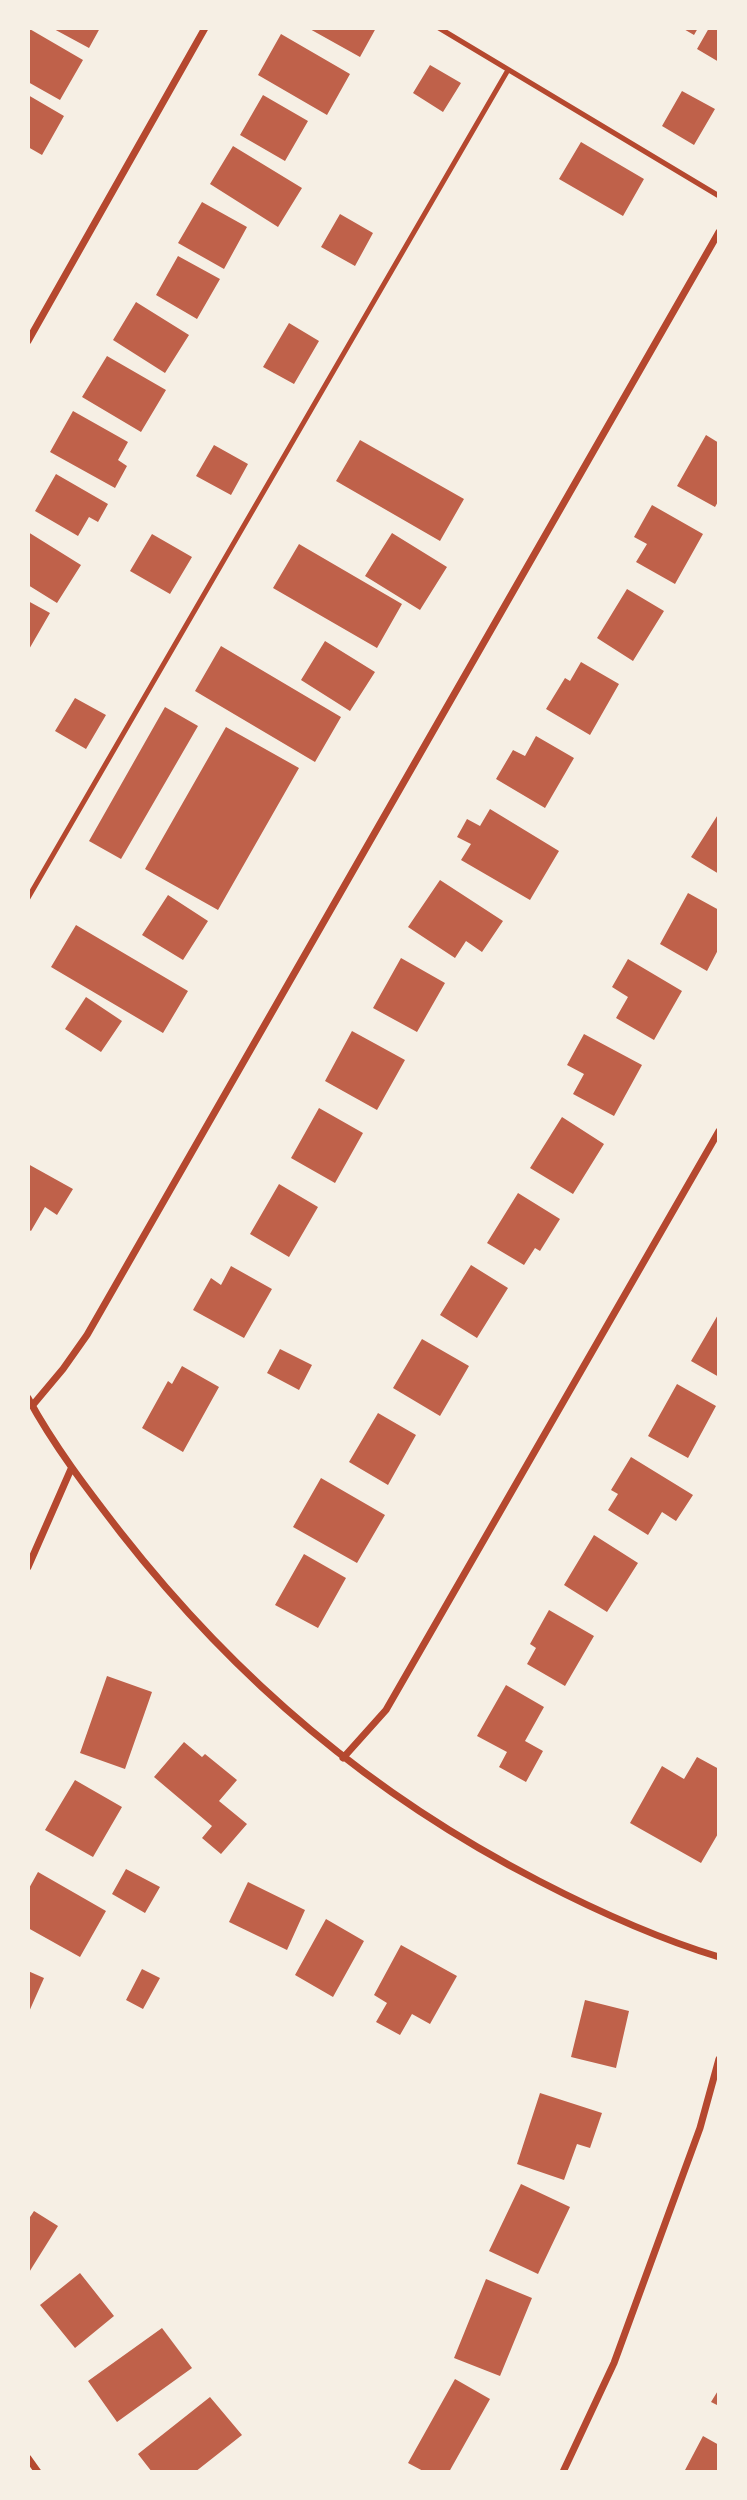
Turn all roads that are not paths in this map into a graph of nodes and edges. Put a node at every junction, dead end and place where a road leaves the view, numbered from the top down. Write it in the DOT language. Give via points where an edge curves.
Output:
graph roads {
  1 [pos="205,28"];
  2 [pos="439,28"];
  3 [pos="508,70"];
  4 [pos="719,195"];
  5 [pos="719,232"];
  6 [pos="28,341"];
  7 [pos="28,898"];
  8 [pos="719,1131"];
  9 [pos="30,1402"];
  10 [pos="71,1469"];
  11 [pos="28,1567"];
  12 [pos="343,1758"];
  13 [pos="719,1956"];
  14 [pos="719,2059"];
  15 [pos="28,2458"];
  16 [pos="38,2472"];
  17 [pos="563,2472"];
  1 -- 6 [label="street"];
  2 -- 3 [label="lane"];
  3 -- 4 [label="lane"];
  3 -- 7 [label="lane"];
  5 -- 9 [label="street" via="87,1335 63,1369"];
  8 -- 12 [label="street" via="386,1710"];
  9 -- 10 [label="street"];
  10 -- 11 [label="street"];
  10 -- 12 [label="street" via="160,1583 244,1671"];
  12 -- 13 [label="street" via="487,1854 592,1909 679,1945"];
  14 -- 17 [label="street" via="700,2129 614,2363"];
  15 -- 16 [label="street"];
}
